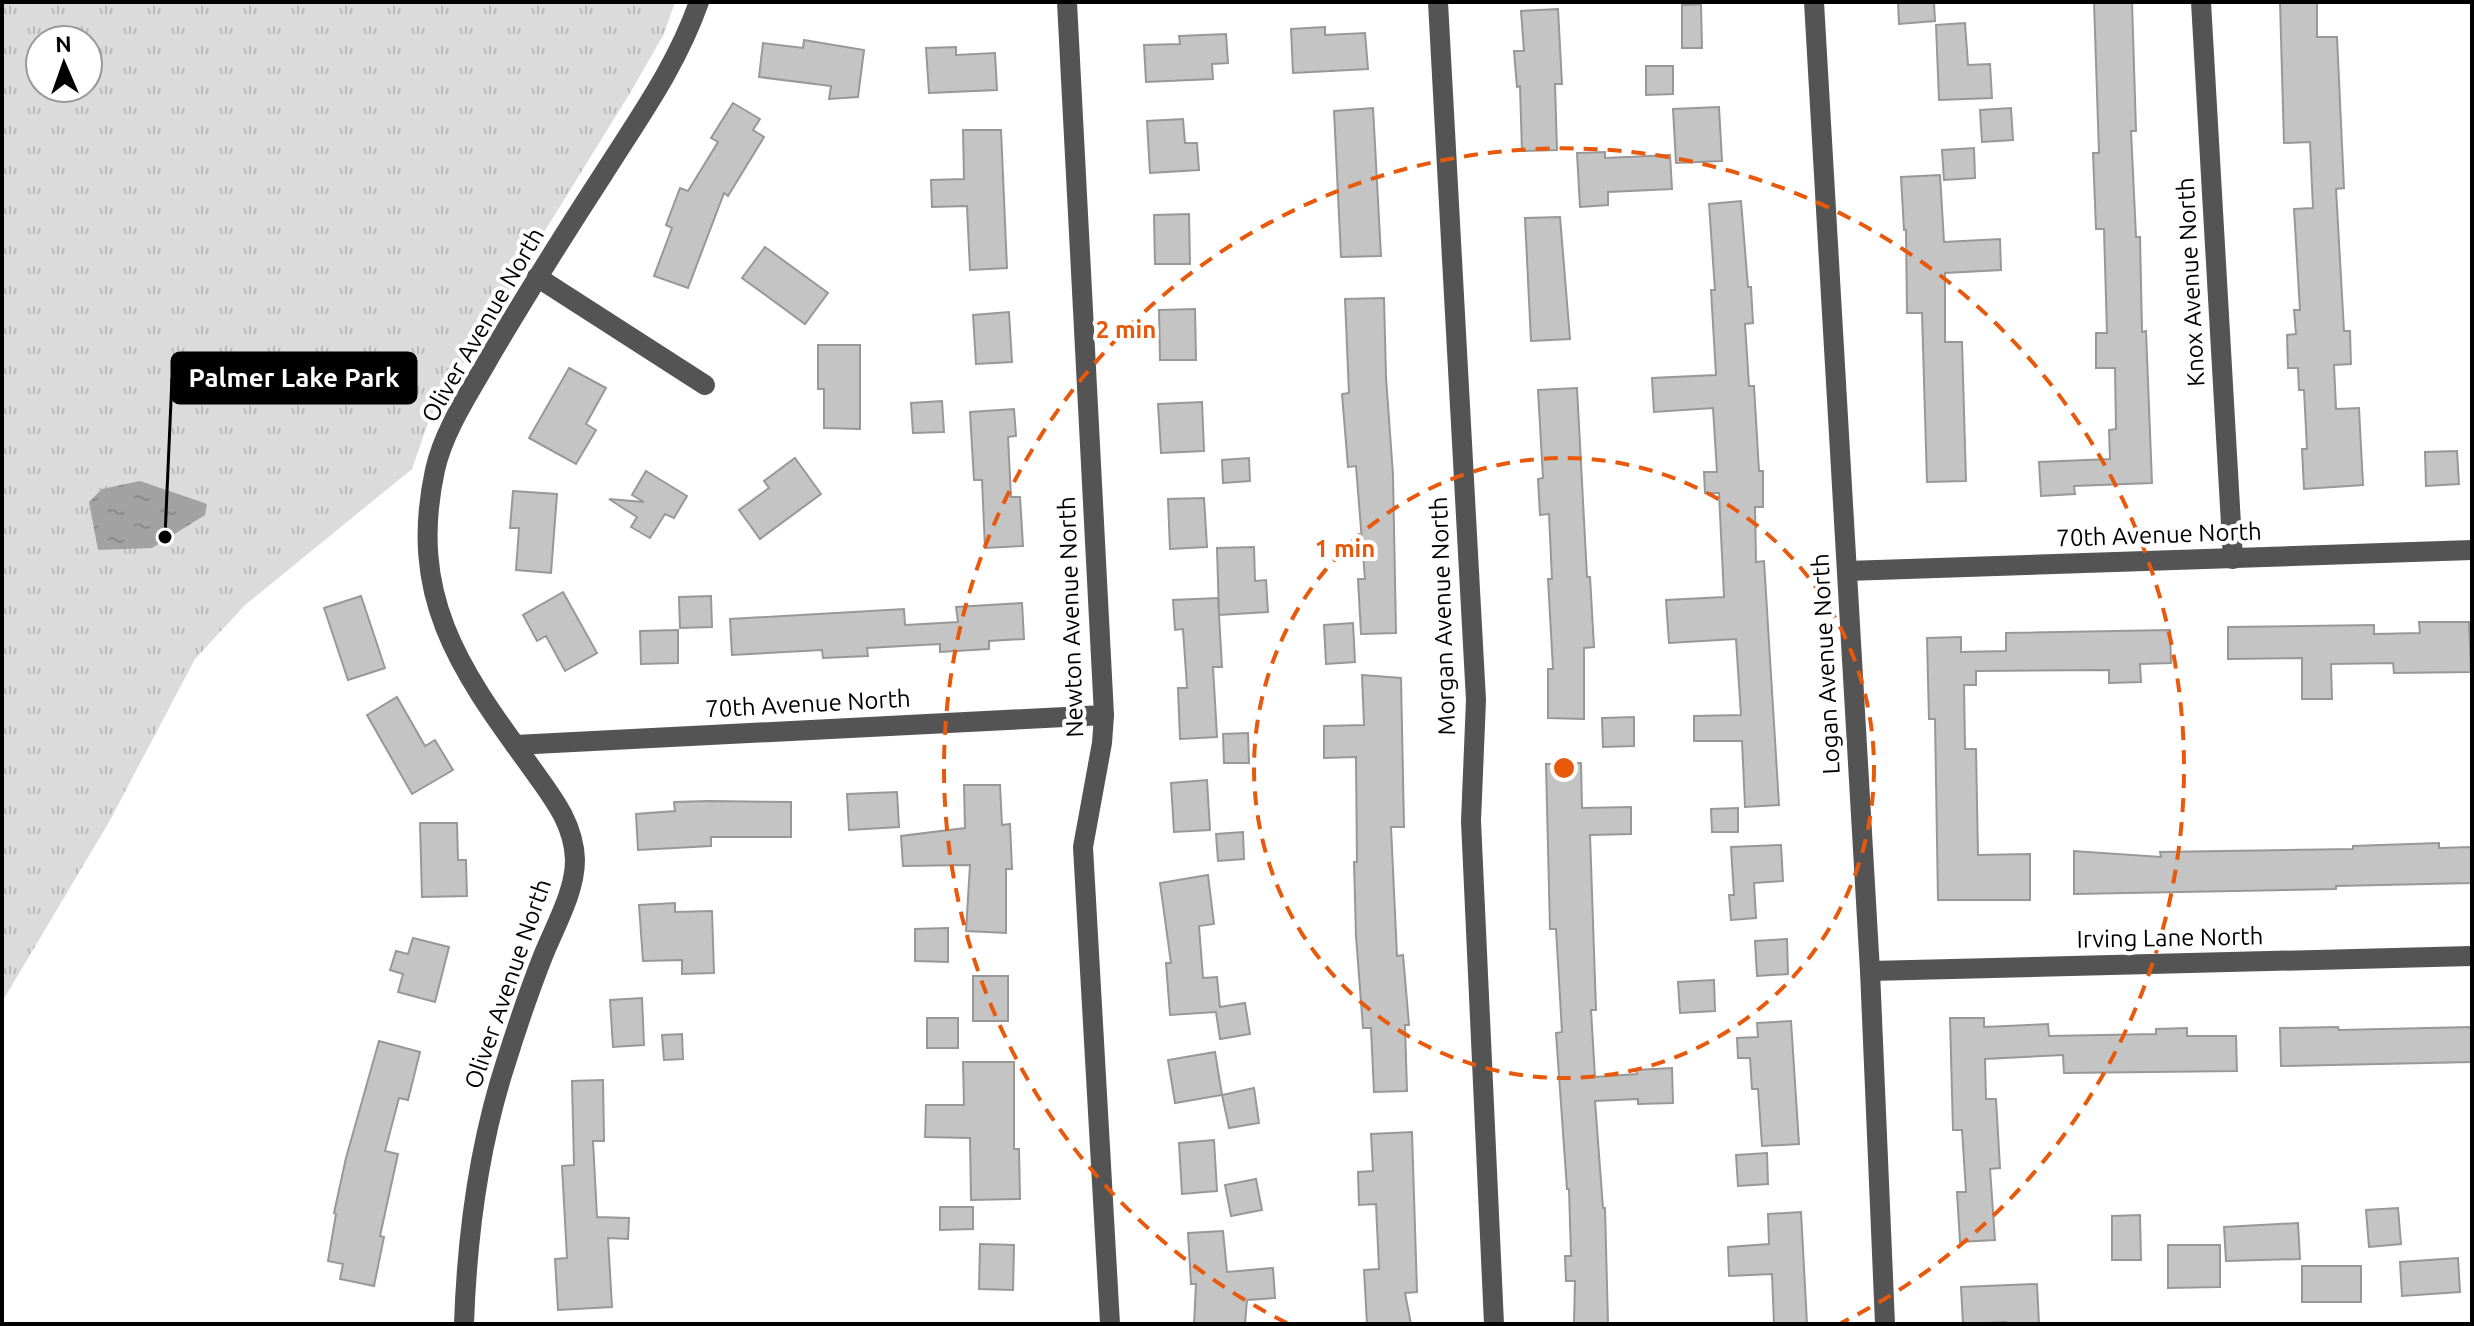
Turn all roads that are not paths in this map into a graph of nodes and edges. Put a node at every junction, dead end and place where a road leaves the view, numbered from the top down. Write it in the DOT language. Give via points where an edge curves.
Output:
graph roads {
  1 [pos="699,2"];
  2 [pos="1067,2"];
  3 [pos="1438,2"];
  4 [pos="1814,2"];
  5 [pos="2201,2"];
  6 [pos="537,277"];
  7 [pos="705,385"];
  8 [pos="2472,550"];
  9 [pos="2233,559"];
  10 [pos="1847,571"];
  11 [pos="1104,715"];
  12 [pos="515,745"];
  13 [pos="2472,956"];
  14 [pos="1870,971"];
  15 [pos="464,1324"];
  16 [pos="1110,1324"];
  17 [pos="1494,1324"];
  18 [pos="1885,1324"];
  1 -- 6 [label="street, Oliver Avenue North" via="671,69"];
  2 -- 11 [label="street, Newton Avenue North"];
  3 -- 17 [label="street, Morgan Avenue North" via="1476,700 1471,821"];
  4 -- 10 [label="street, Logan Avenue North"];
  5 -- 9 [label="street, Knox Avenue North"];
  6 -- 7 [label="street"];
  6 -- 12 [label="street, Oliver Avenue North" via="450,430 435,467 426,543 430,582 456,656"];
  8 -- 9 [label="street, 70th Avenue North"];
  9 -- 10 [label="street, 70th Avenue North"];
  10 -- 14 [label="street, Logan Avenue North"];
  11 -- 12 [label="street, 70th Avenue North"];
  11 -- 16 [label="street, Newton Avenue North" via="1083,847"];
  12 -- 15 [label="street, Oliver Avenue North" via="559,806 572,834 575,862 569,892 505,1063 479,1170"];
  13 -- 14 [label="street, Irving Lane North"];
  14 -- 18 [label="street, Logan Avenue North"];
}
